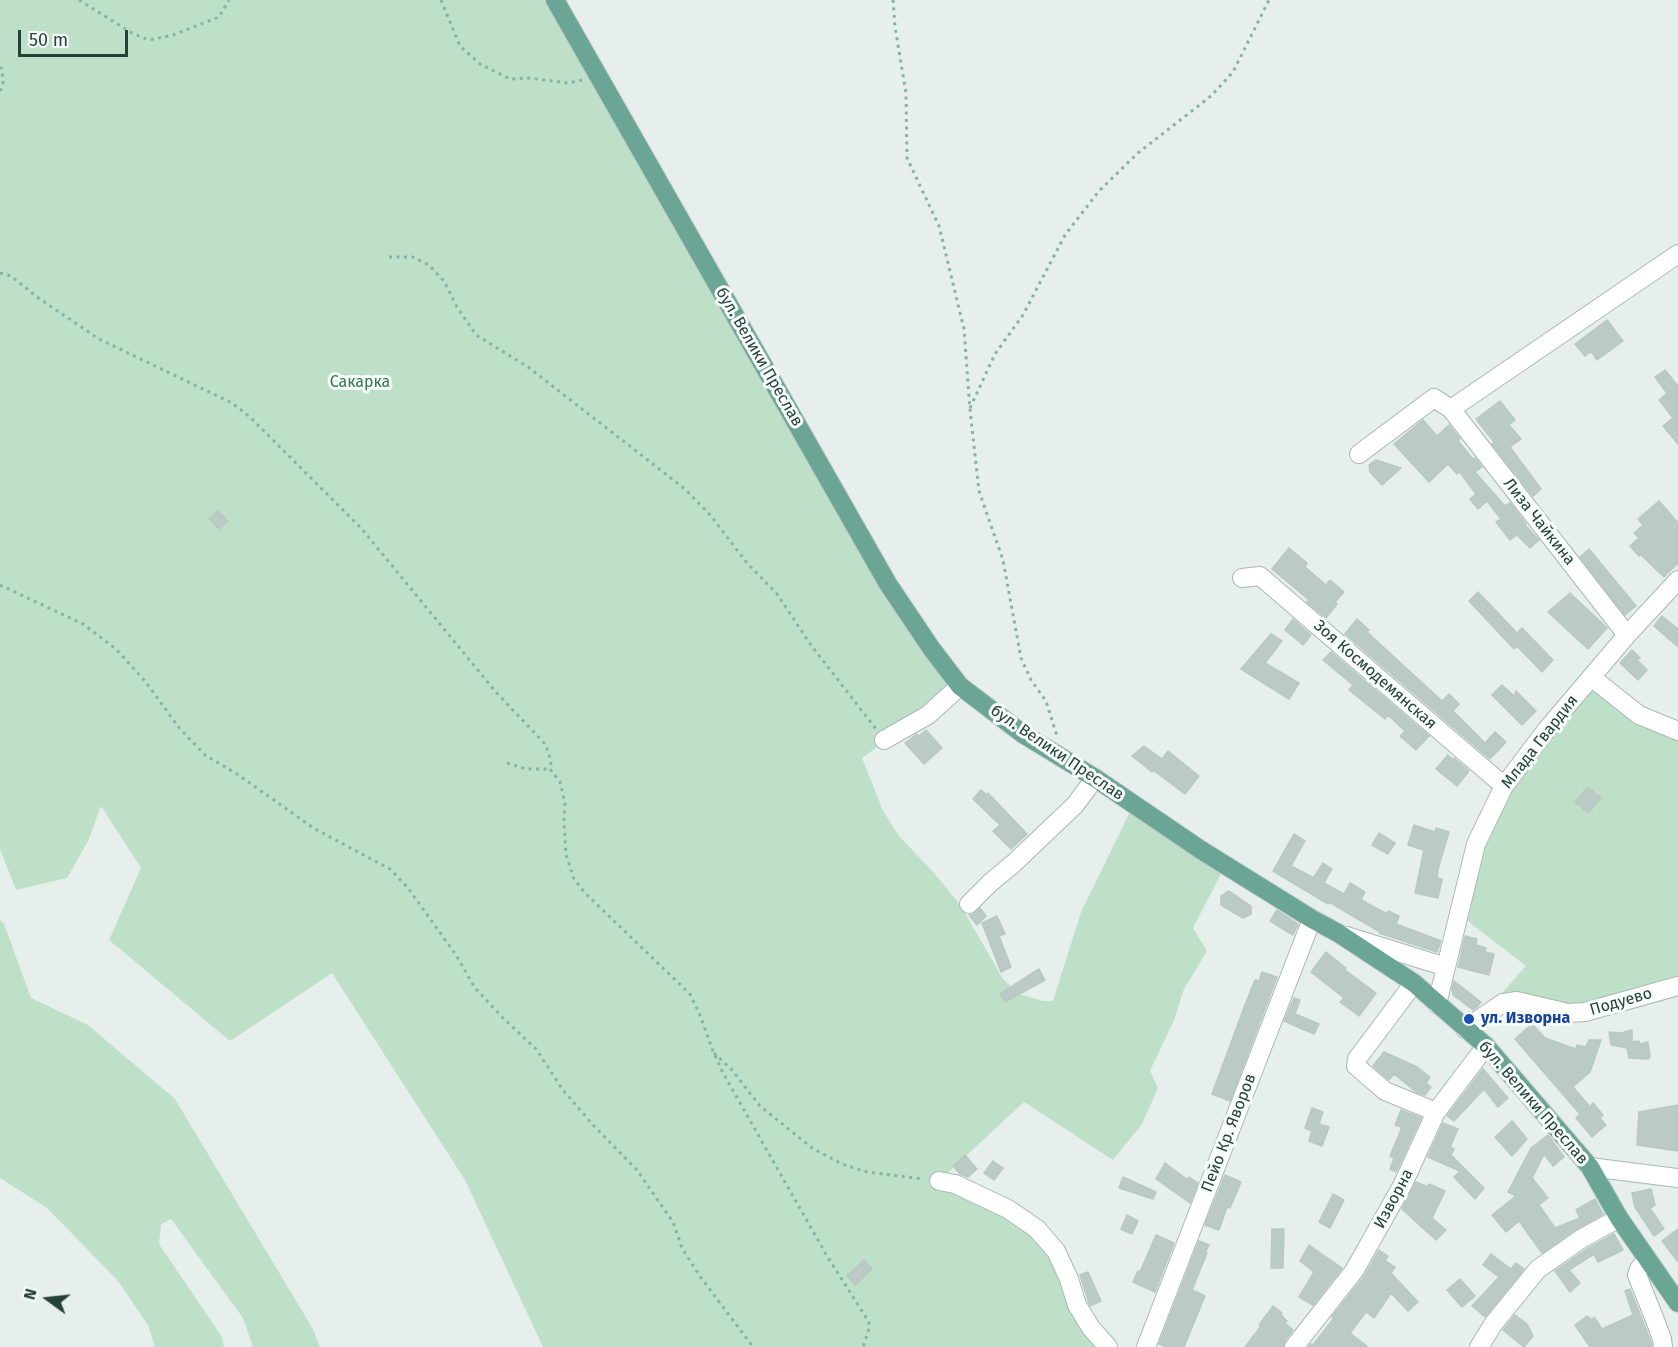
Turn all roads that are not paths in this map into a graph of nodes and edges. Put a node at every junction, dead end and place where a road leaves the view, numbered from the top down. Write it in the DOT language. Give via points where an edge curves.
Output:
graph roads {
  1 [pos="555,0"];
  2 [pos="1678,254"];
  3 [pos="1451,409"];
  4 [pos="1359,454"];
  5 [pos="1242,578"];
  6 [pos="1678,580"];
  7 [pos="1627,635"];
  8 [pos="1591,677"];
  9 [pos="960,686"];
  10 [pos="1678,731"];
  11 [pos="884,740"];
  12 [pos="1095,778"];
  13 [pos="1504,786"];
  14 [pos="969,904"];
  15 [pos="1312,919"];
  16 [pos="1338,933"];
  17 [pos="1446,967"];
  18 [pos="1414,983"];
  19 [pos="1678,986"];
  20 [pos="1437,1004"];
  21 [pos="1465,1029"];
  22 [pos="1486,1046"];
  23 [pos="1436,1112"];
  24 [pos="1590,1167"];
  25 [pos="1678,1178"];
  26 [pos="939,1181"];
  27 [pos="1619,1218"];
  28 [pos="1647,1260"];
  29 [pos="1678,1304"];
  30 [pos="1108,1347"];
  31 [pos="1146,1347"];
  32 [pos="1294,1347"];
  33 [pos="1479,1347"];
  34 [pos="1663,1347"];
  1 -- 9 [label="main road, бул. Велики Преслав" via="888,584"];
  2 -- 3 [label="street"];
  3 -- 4 [label="street" via="1434,398"];
  3 -- 7 [label="street, Лиза Чайкина"];
  5 -- 13 [label="street, Зоя Космодемянская" via="1260,576"];
  6 -- 7 [label="street, Млада Гвардия"];
  7 -- 8 [label="street, Млада Гвардия"];
  8 -- 10 [label="street" via="1639,715"];
  8 -- 13 [label="street, Млада Гвардия"];
  9 -- 11 [label="street" via="928,715"];
  9 -- 12 [label="main road, бул. Велики Преслав" via="1023,734"];
  12 -- 14 [label="street" via="1075,805"];
  12 -- 15 [label="main road, бул. Велики Преслав"];
  13 -- 17 [label="street, Млада Гвардия" via="1476,844"];
  15 -- 16 [label="main road, бул. Велики Преслав"];
  15 -- 31 [label="street, Пейо Кр. Яворов"];
  16 -- 17 [label="street"];
  16 -- 18 [label="main road, бул. Велики Преслав"];
  17 -- 20 [label="street, Млада Гвардия"];
  18 -- 20 [label="main road, бул. Велики Преслав"];
  18 -- 23 [label="street" via="1357,1059 1356,1066 1385,1091"];
  19 -- 21 [label="street, Подуево" via="1585,1012 1568,1013 1517,1001 1503,1003"];
  20 -- 21 [label="main road, бул. Велики Преслав"];
  21 -- 22 [label="main road, бул. Велики Преслав"];
  22 -- 23 [label="street, Изворна"];
  22 -- 24 [label="main road, бул. Велики Преслав"];
  23 -- 32 [label="street, Изворна" via="1402,1186 1354,1271"];
  24 -- 25 [label="street"];
  24 -- 27 [label="main road, бул. Велики Преслав"];
  26 -- 30 [label="street" via="955,1184 1008,1209 1037,1229 1056,1251 1077,1305"];
  27 -- 28 [label="main road, бул. Велики Преслав"];
  27 -- 33 [label="street" via="1538,1269"];
  28 -- 29 [label="main road, бул. Велики Преслав"];
  28 -- 34 [label="street" via="1637,1275"];
}
